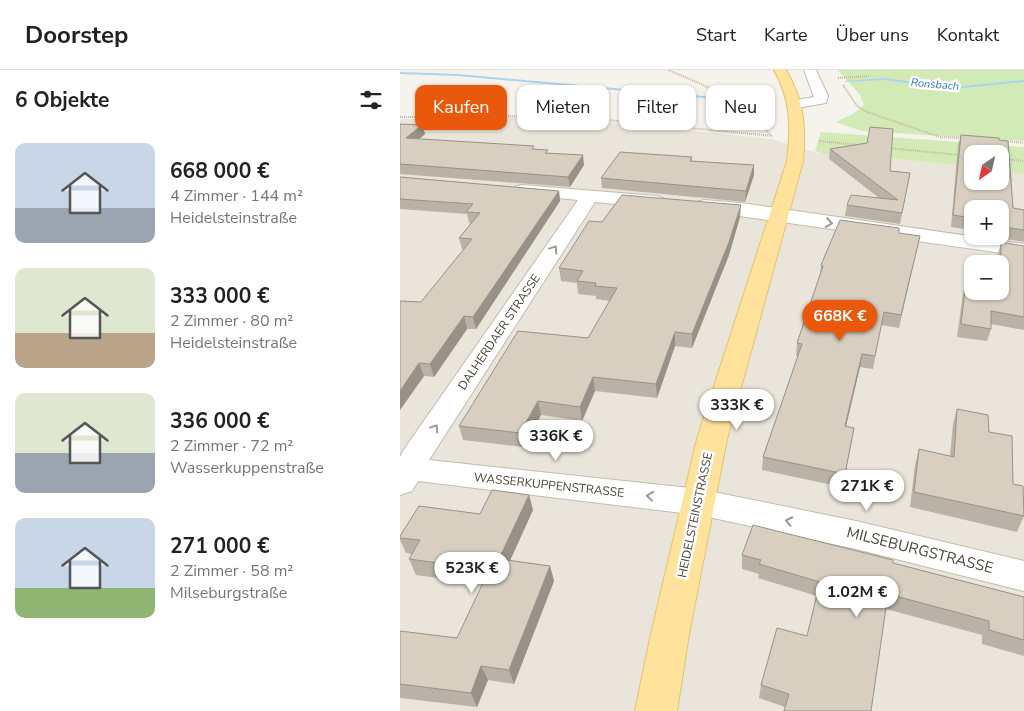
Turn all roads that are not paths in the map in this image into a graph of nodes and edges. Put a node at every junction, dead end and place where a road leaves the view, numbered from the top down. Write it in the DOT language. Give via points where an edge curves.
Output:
graph roads {
  1 [pos="780,70"];
  2 [pos="810,70"];
  3 [pos="796,104"];
  4 [pos="507,189"];
  5 [pos="590,196"];
  6 [pos="780,216"];
  7 [pos="1024,250"];
  8 [pos="403,474"];
  9 [pos="699,502"];
  10 [pos="1024,576"];
  11 [pos="656,711"];
  1 -- 3 [label="main road, HEIDELSTEINSTRASSE"];
  2 -- 3 [label="street" via="821,100"];
  3 -- 6 [label="main road, HEIDELSTEINSTRASSE" via="796,161"];
  4 -- 5 [label="street"];
  5 -- 6 [label="street" via="741,209"];
  8 -- 5 [label="street, DALHERDAER STRASSE, one-way"];
  6 -- 7 [label="street, one-way"];
  6 -- 9 [label="main road, HEIDELSTEINSTRASSE" via="712,439"];
  9 -- 8 [label="street, WASSERKUPPENSTRASSE, one-way"];
  10 -- 9 [label="street, MILSEBURGSTRASSE, one-way" via="856,534"];
  9 -- 11 [label="main road, HEIDELSTEINSTRASSE"];
}
